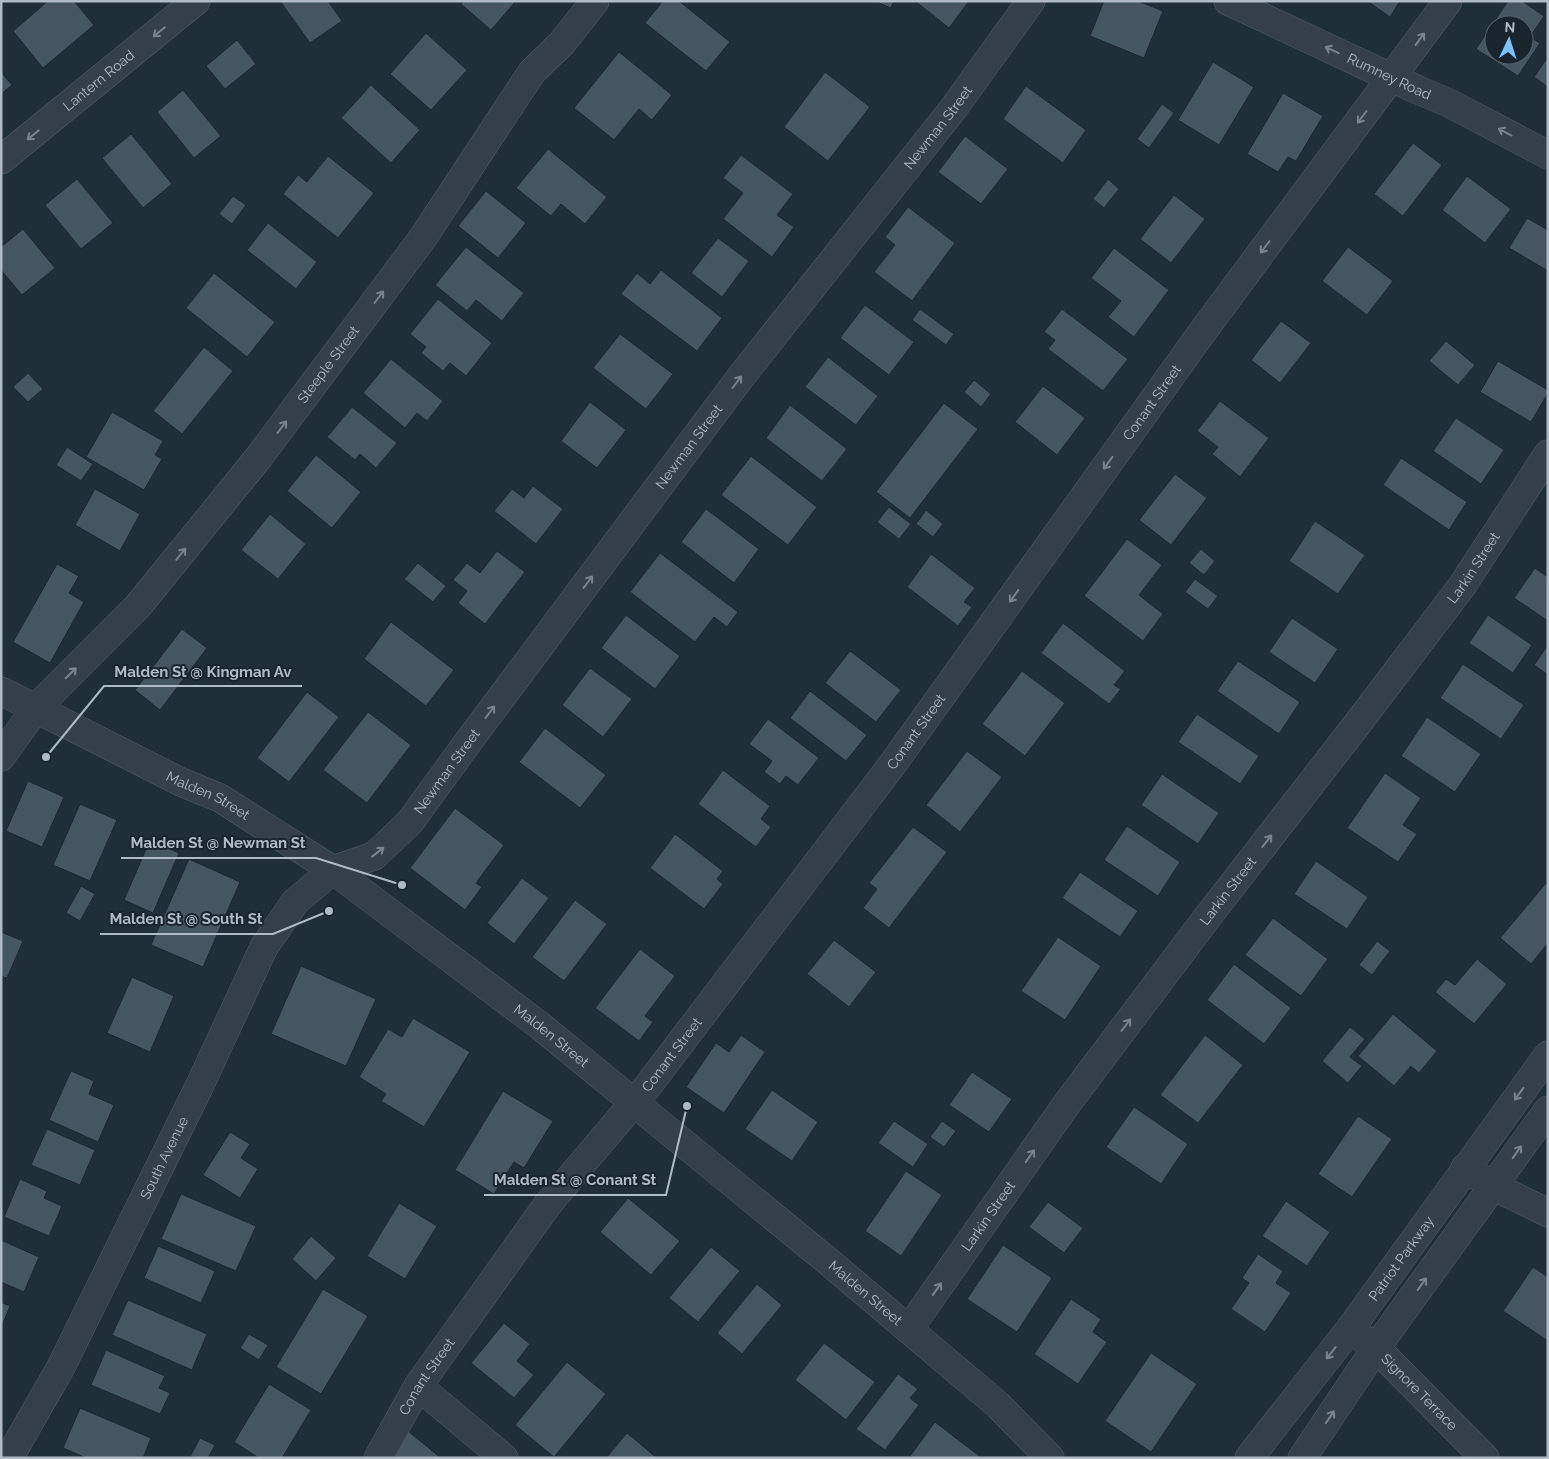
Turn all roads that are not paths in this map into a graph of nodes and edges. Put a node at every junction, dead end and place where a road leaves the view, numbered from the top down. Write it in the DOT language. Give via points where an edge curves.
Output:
graph roads {
  1 [pos="196,1"];
  2 [pos="595,1"];
  3 [pos="1031,1"];
  4 [pos="1228,1"];
  5 [pos="1448,1"];
  6 [pos="1392,78"];
  7 [pos="1548,155"];
  8 [pos="1,160"];
  9 [pos="1548,454"];
  10 [pos="1,690"];
  11 [pos="36,708"];
  12 [pos="1,756"];
  13 [pos="333,870"];
  14 [pos="1548,1055"];
  15 [pos="634,1102"];
  16 [pos="1548,1110"];
  17 [pos="1465,1168"];
  18 [pos="1493,1186"];
  19 [pos="1548,1213"];
  20 [pos="908,1329"];
  21 [pos="1350,1329"];
  22 [pos="1376,1348"];
  23 [pos="418,1386"];
  24 [pos="9,1458"];
  25 [pos="378,1458"];
  26 [pos="504,1458"];
  27 [pos="1050,1458"];
  28 [pos="1249,1458"];
  29 [pos="1302,1458"];
  30 [pos="1485,1458"];
  1 -- 8 [label="street, Lantern Road, one-way"];
  11 -- 2 [label="street, Steeple Street, one-way" via="138,606 259,457 422,239 532,72 562,43"];
  13 -- 3 [label="street, Newman Street, one-way" via="374,856 410,822 740,378 953,109"];
  6 -- 4 [label="street, Rumney Road, one-way"];
  6 -- 5 [label="street, Conant Street, one-way"];
  7 -- 6 [label="street, Rumney Road, one-way" via="1449,103"];
  6 -- 15 [label="street, Conant Street, one-way" via="1203,331 892,766"];
  20 -- 9 [label="street, Larkin Street, one-way" via="1072,1097 1462,586"];
  10 -- 11 [label="street, Malden Street"];
  11 -- 12 [label="street, Steeple Street"];
  11 -- 13 [label="street, Malden Street" via="181,782 220,798"];
  13 -- 15 [label="street, Malden Street" via="539,1025"];
  13 -- 24 [label="street, South Avenue" via="295,902 264,947 61,1367"];
  14 -- 17 [label="street, Patriot Parkway, one-way"];
  15 -- 20 [label="street, Malden Street"];
  15 -- 23 [label="street, Conant Street" via="548,1204"];
  18 -- 16 [label="street, one-way"];
  17 -- 18 [label="street"];
  17 -- 21 [label="street, Patriot Parkway"];
  18 -- 19 [label="street"];
  22 -- 18 [label="street, one-way"];
  20 -- 27 [label="street, Malden Street" via="998,1405"];
  21 -- 22 [label="street, Signore Terrace"];
  21 -- 28 [label="street, Patriot Parkway, one-way"];
  29 -- 22 [label="street, one-way"];
  22 -- 30 [label="street, Signore Terrace"];
  23 -- 25 [label="street, Conant Street"];
  23 -- 26 [label="street"];
}
